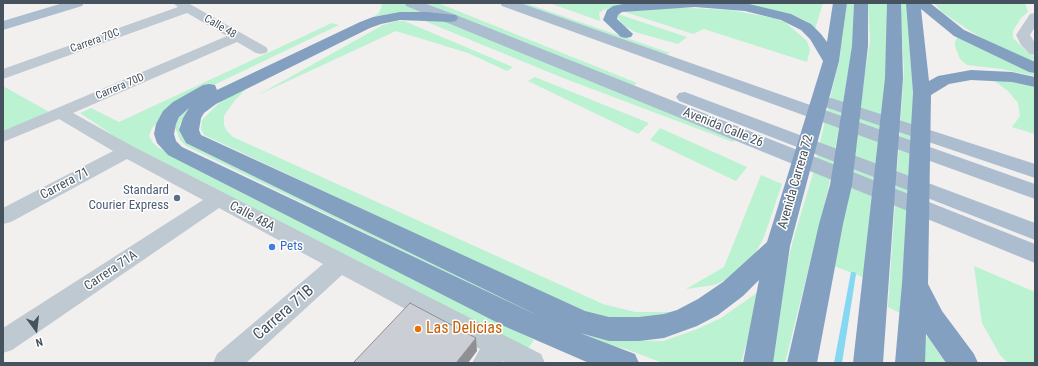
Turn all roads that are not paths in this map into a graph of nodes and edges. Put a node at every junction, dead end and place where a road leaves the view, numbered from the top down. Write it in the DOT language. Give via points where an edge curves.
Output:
graph roads {
  1 [pos="59,3"];
  2 [pos="78,3"];
  3 [pos="372,3"];
  4 [pos="411,3"];
  5 [pos="507,3"];
  6 [pos="537,3"];
  7 [pos="840,3"];
  8 [pos="861,3"];
  9 [pos="894,3"];
  10 [pos="913,3"];
  11 [pos="921,3"];
  12 [pos="183,6"];
  13 [pos="448,10"];
  14 [pos="1035,17"];
  15 [pos="3,20"];
  16 [pos="3,26"];
  17 [pos="626,34"];
  18 [pos="238,37"];
  19 [pos="1029,37"];
  20 [pos="261,50"];
  21 [pos="1035,51"];
  22 [pos="831,61"];
  23 [pos="1035,68"];
  24 [pos="722,73"];
  25 [pos="3,74"];
  26 [pos="1035,82"];
  27 [pos="922,93"];
  28 [pos="684,104"];
  29 [pos="60,113"];
  30 [pos="3,137"];
  31 [pos="127,151"];
  32 [pos="1035,171"];
  33 [pos="1035,192"];
  34 [pos="219,199"];
  35 [pos="3,217"];
  36 [pos="1035,232"];
  37 [pos="778,246"];
  38 [pos="1035,254"];
  39 [pos="340,263"];
  40 [pos="915,283"];
  41 [pos="3,342"];
  42 [pos="492,354"];
  43 [pos="227,363"];
  44 [pos="531,363"];
  45 [pos="624,363"];
  46 [pos="758,363"];
  47 [pos="802,363"];
  48 [pos="868,363"];
  49 [pos="910,363"];
  50 [pos="962,363"];
  1 -- 15 [label="main road"];
  2 -- 16 [label="main road"];
  3 -- 45 [label="highway" via="370,14 207,90 179,106 170,115 166,124 164,134 167,143 185,157 516,319"];
  4 -- 13 [label="main road, Avenida Calle 26"];
  5 -- 24 [label="main road"];
  6 -- 17 [label="main road"];
  7 -- 22 [label="highway, Avenida Carrera 72"];
  8 -- 47 [label="highway" via="860,46 841,185"];
  9 -- 48 [label="highway" via="894,78"];
  10 -- 27 [label="highway"];
  11 -- 23 [label="highway" via="959,33"];
  12 -- 18 [label="street, Calle 48"];
  12 -- 25 [label="street, Carrera 70C"];
  13 -- 28 [label="main road, Avenida Calle 26"];
  13 -- 37 [label="highway" via="378,20 210,100 197,110 192,118 189,130 191,135 207,146 559,313 581,322 610,329 664,326 687,318 733,289"];
  14 -- 19 [label="street"];
  17 -- 22 [label="highway" via="610,20 612,13 618,9 695,3 745,7 786,17 806,27 816,37"];
  17 -- 24 [label="main road"];
  18 -- 20 [label="street, Calle 48"];
  18 -- 29 [label="street, Carrera 70D"];
  19 -- 21 [label="street" via="1026,42"];
  22 -- 37 [label="highway, Avenida Carrera 72"];
  24 -- 32 [label="main road"];
  24 -- 33 [label="main road"];
  26 -- 27 [label="highway" via="1012,77 971,75 944,80"];
  27 -- 40 [label="highway"];
  28 -- 36 [label="main road, Avenida Calle 26"];
  28 -- 38 [label="main road, Avenida Calle 26"];
  29 -- 30 [label="street, Carrera 70D"];
  29 -- 31 [label="street, Calle 48A"];
  31 -- 34 [label="street, Calle 48A"];
  31 -- 35 [label="street, Carrera 71"];
  34 -- 39 [label="street, Calle 48A"];
  34 -- 41 [label="street, Carrera 71A"];
  37 -- 46 [label="highway, Avenida Carrera 72"];
  39 -- 42 [label="street, Calle 48A"];
  39 -- 43 [label="street, Carrera 71B"];
  40 -- 49 [label="highway"];
  40 -- 50 [label="highway" via="932,319"];
  42 -- 44 [label="street, Calle 48A"];
}
